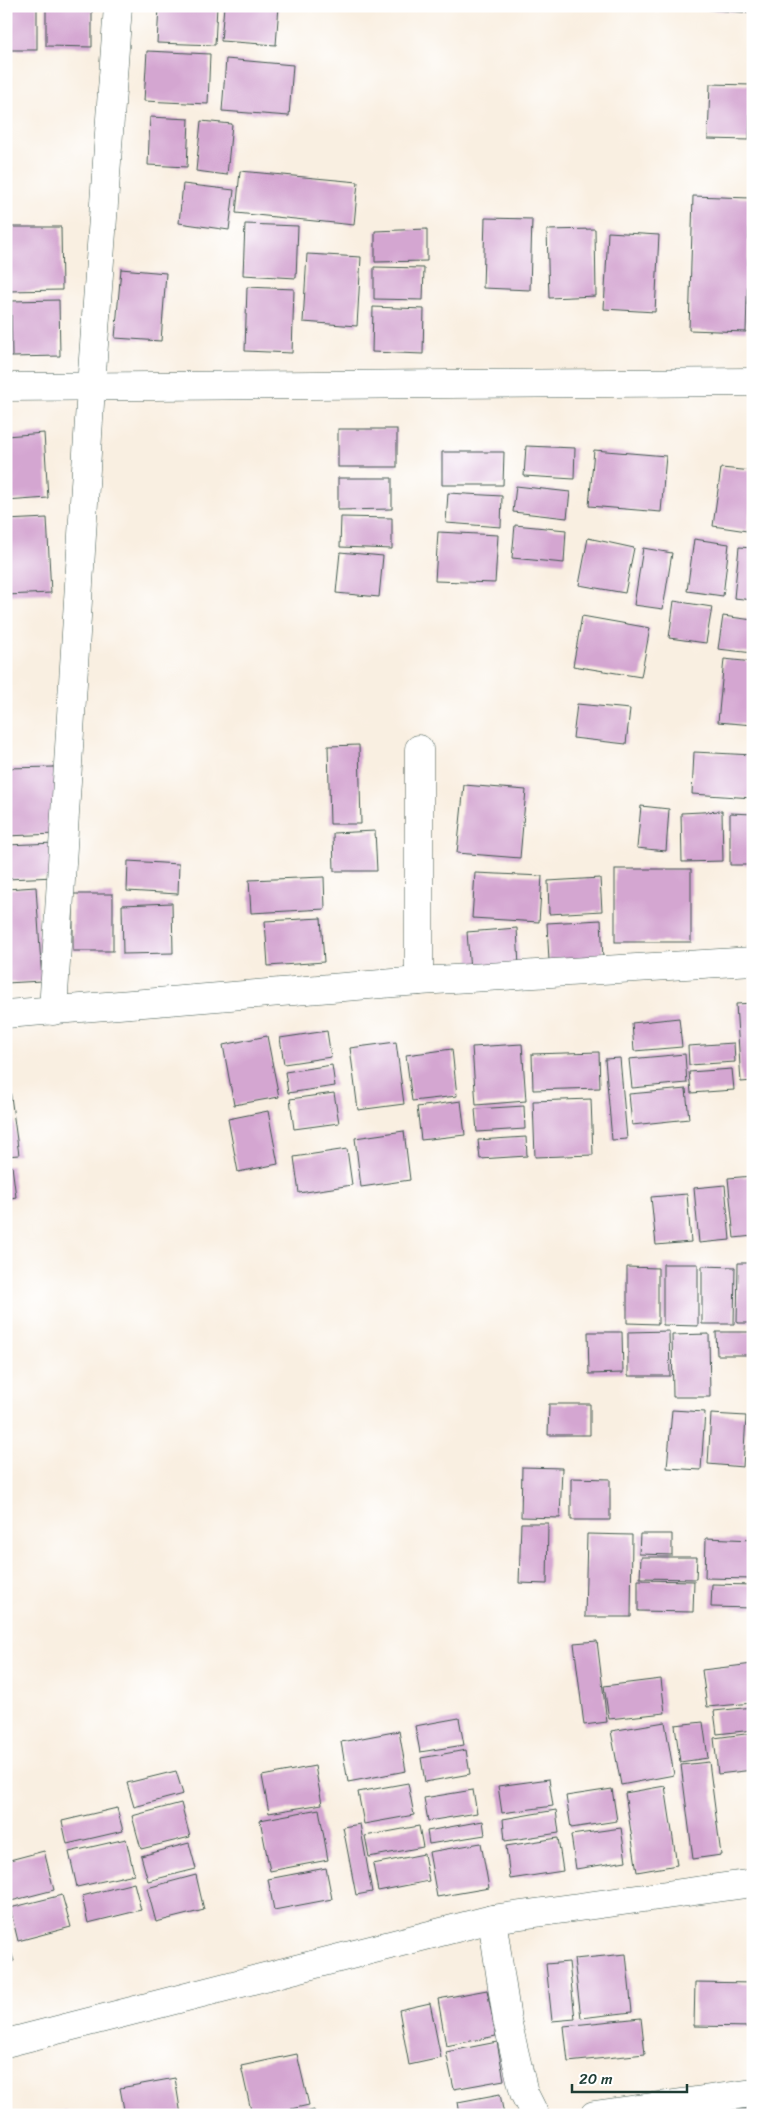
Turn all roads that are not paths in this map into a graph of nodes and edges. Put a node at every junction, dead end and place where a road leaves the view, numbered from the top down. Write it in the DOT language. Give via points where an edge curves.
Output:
graph roads {
  1 [pos="118,6"];
  2 [pos="753,382"];
  3 [pos="6,387"];
  4 [pos="91,387"];
  5 [pos="419,748"];
  6 [pos="753,961"];
  7 [pos="419,981"];
  8 [pos="53,1011"];
  9 [pos="6,1014"];
  10 [pos="753,1883"];
  11 [pos="492,1919"];
  12 [pos="6,2043"];
  13 [pos="753,2094"];
  14 [pos="535,2115"];
  15 [pos="594,2115"];
  1 -- 4 [label="street"];
  2 -- 4 [label="street"];
  3 -- 4 [label="street"];
  4 -- 8 [label="street"];
  5 -- 7 [label="street"];
  6 -- 7 [label="street"];
  7 -- 8 [label="street"];
  8 -- 9 [label="street"];
  10 -- 11 [label="street"];
  11 -- 12 [label="street"];
  11 -- 14 [label="street" via="506,2020 524,2093"];
  13 -- 15 [label="street"];
}
